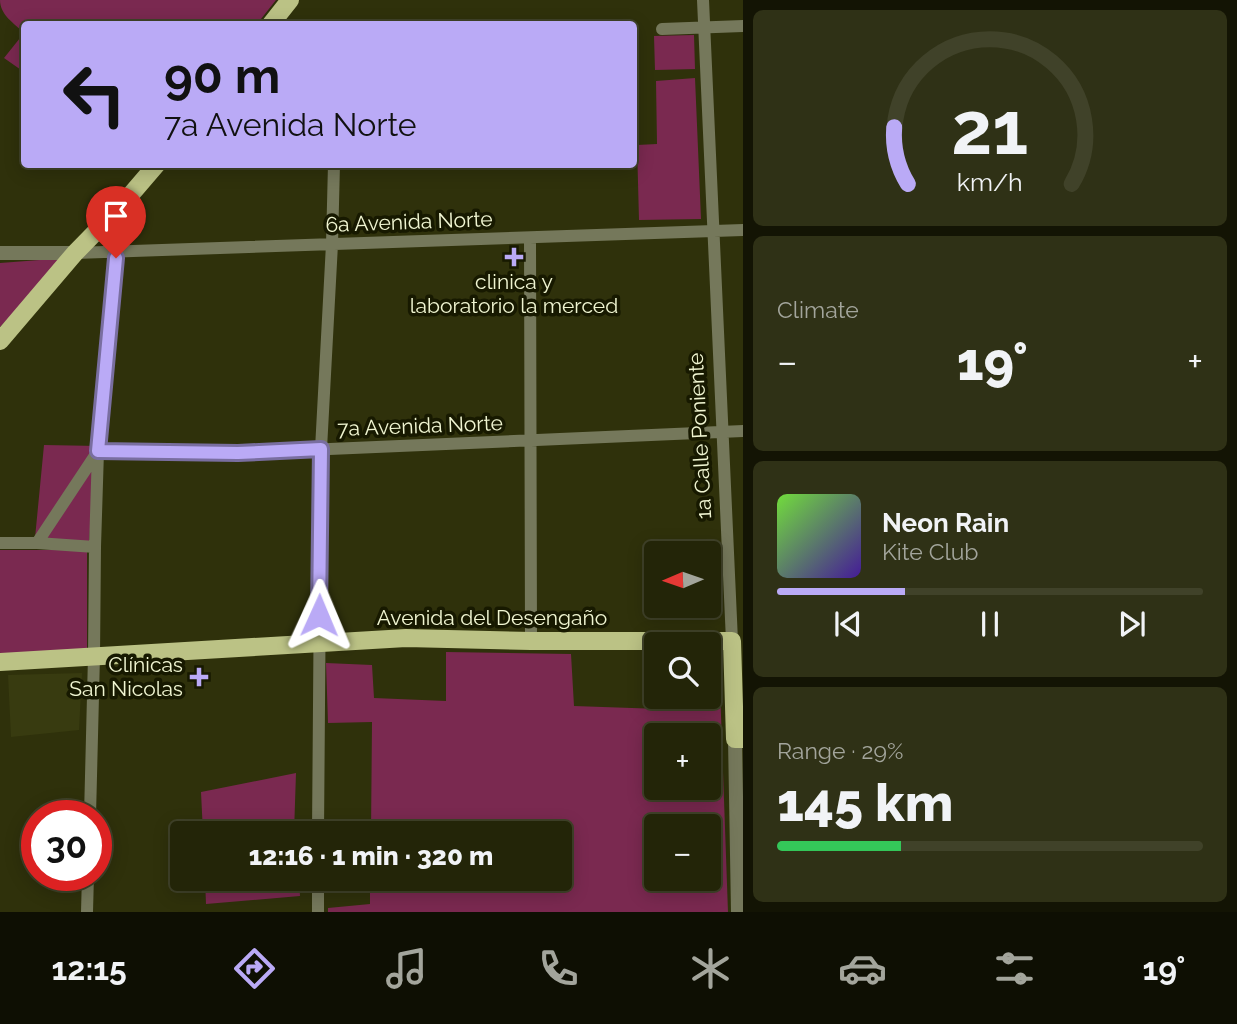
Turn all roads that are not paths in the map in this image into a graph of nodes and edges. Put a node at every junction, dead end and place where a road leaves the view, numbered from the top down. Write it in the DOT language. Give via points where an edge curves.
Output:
graph roads {
  1 [pos="290,0"];
  2 [pos="703,0"];
  3 [pos="273,21"];
  4 [pos="743,26"];
  5 [pos="704,28"];
  6 [pos="662,29"];
  7 [pos="154,168"];
  8 [pos="334,168"];
  9 [pos="121,206"];
  10 [pos="743,230"];
  11 [pos="714,231"];
  12 [pos="530,238"];
  13 [pos="332,244"];
  14 [pos="117,251"];
  15 [pos="0,253"];
  16 [pos="75,253"];
  17 [pos="0,341"];
  18 [pos="743,431"];
  19 [pos="723,432"];
  20 [pos="531,440"];
  21 [pos="321,449"];
  22 [pos="98,451"];
  23 [pos="0,543"];
  24 [pos="37,543"];
  25 [pos="95,547"];
  26 [pos="531,641"];
  27 [pos="732,641"];
  28 [pos="318,642"];
  29 [pos="94,656"];
  30 [pos="0,662"];
  31 [pos="739,732"];
  32 [pos="90,800"];
  33 [pos="318,821"];
  34 [pos="88,891"];
  35 [pos="318,891"];
  36 [pos="87,912"];
  37 [pos="318,912"];
  38 [pos="738,912"];
  1 -- 3 [label="main road"];
  2 -- 5 [label="street, 1a Calle Poniente"];
  4 -- 5 [label="street"];
  5 -- 6 [label="street"];
  5 -- 11 [label="street, 1a Calle Poniente"];
  7 -- 9 [label="main road"];
  8 -- 13 [label="street"];
  9 -- 14 [label="street"];
  9 -- 16 [label="main road"];
  10 -- 11 [label="street, 6a Avenida Norte"];
  11 -- 12 [label="street, 6a Avenida Norte"];
  11 -- 19 [label="street, 1a Calle Poniente"];
  12 -- 13 [label="street, 6a Avenida Norte"];
  12 -- 20 [label="street"];
  13 -- 14 [label="street, 6a Avenida Norte"];
  13 -- 21 [label="street"];
  14 -- 16 [label="street, 6a Avenida Norte"];
  14 -- 22 [label="street"];
  15 -- 16 [label="street"];
  16 -- 17 [label="main road"];
  18 -- 19 [label="street, 7a Avenida Norte"];
  19 -- 20 [label="street, 7a Avenida Norte"];
  19 -- 27 [label="street, 1a Calle Poniente"];
  20 -- 21 [label="street, 7a Avenida Norte"];
  20 -- 26 [label="street"];
  21 -- 22 [label="street, 7a Avenida Norte"];
  21 -- 28 [label="street"];
  22 -- 24 [label="street"];
  22 -- 25 [label="street"];
  23 -- 24 [label="street"];
  24 -- 25 [label="street"];
  25 -- 29 [label="street"];
  26 -- 27 [label="main road, Avenida del Desengaño"];
  26 -- 28 [label="main road, Avenida del Desengaño" via="406,638"];
  27 -- 31 [label="main road, 1a Calle Poniente"];
  28 -- 29 [label="main road, Avenida del Desengaño"];
  28 -- 33 [label="street"];
  29 -- 30 [label="main road, Avenida del Desengaño"];
  29 -- 32 [label="street"];
  31 -- 38 [label="street, 1a Calle Poniente"];
  34 -- 36 [label="street"];
  35 -- 37 [label="street"];
}
